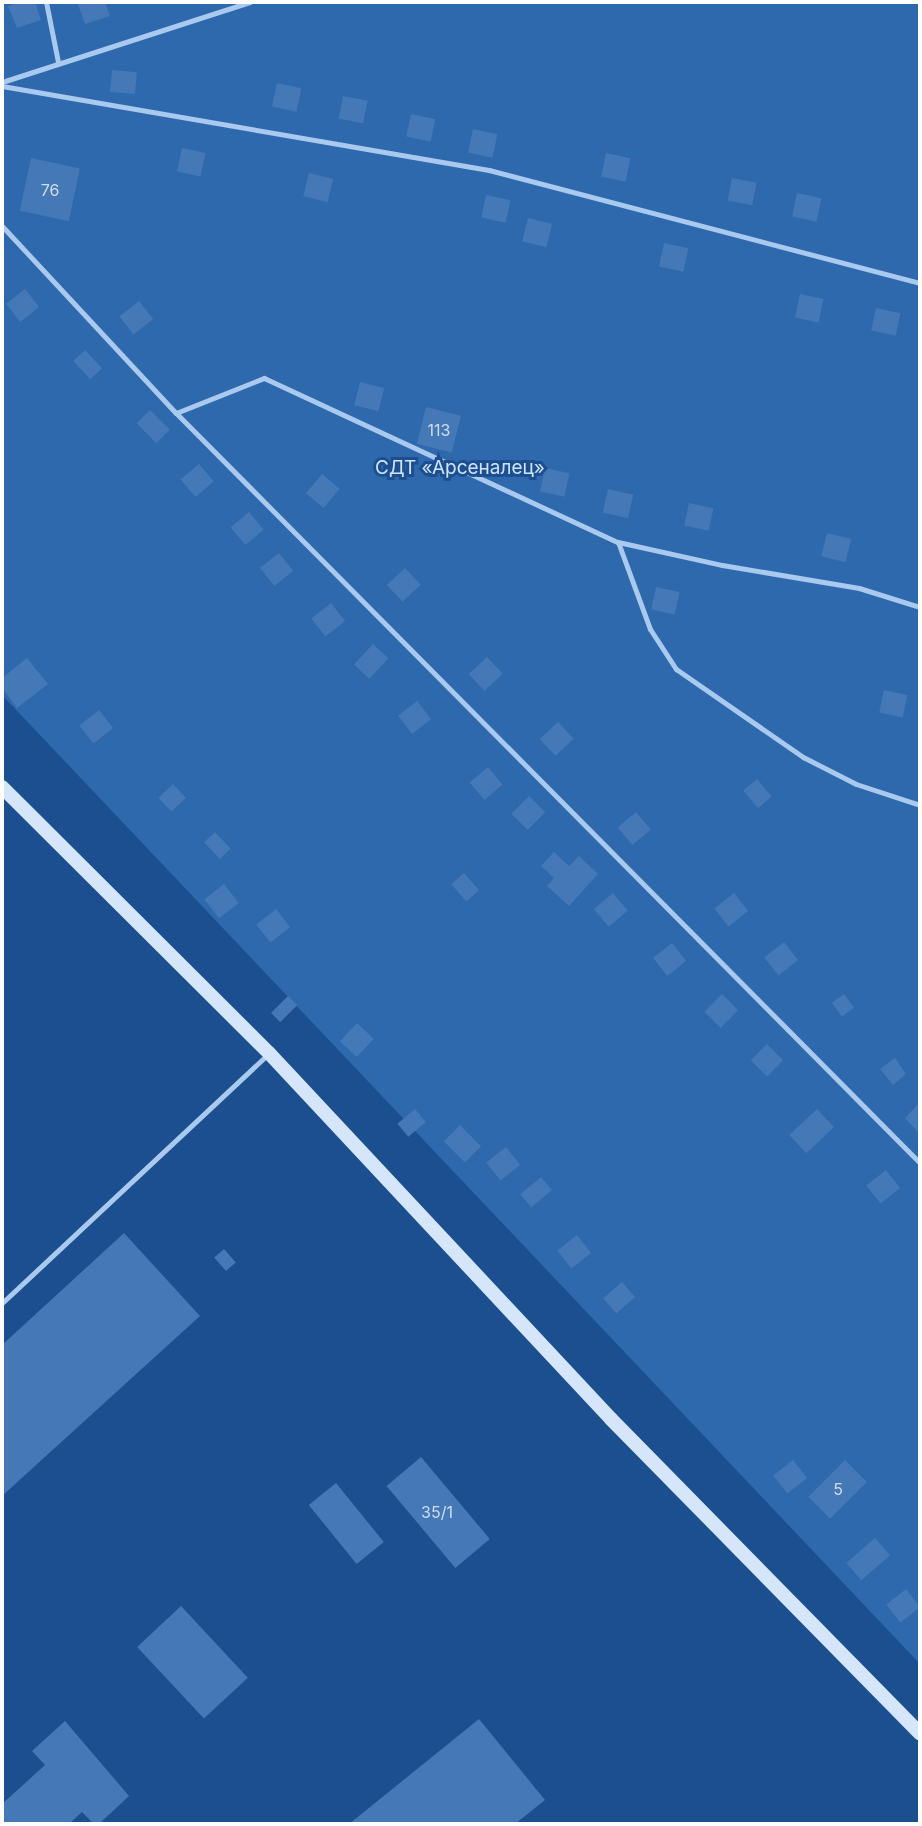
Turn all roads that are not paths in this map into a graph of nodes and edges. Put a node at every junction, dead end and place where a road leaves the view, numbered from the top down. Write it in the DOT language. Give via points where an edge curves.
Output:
graph roads {
  1 [pos="46,2"];
  2 [pos="250,2"];
  3 [pos="58,62"];
  4 [pos="2,84"];
  5 [pos="2,226"];
  6 [pos="920,283"];
  7 [pos="176,413"];
  8 [pos="618,542"];
  9 [pos="920,607"];
  10 [pos="2,786"];
  11 [pos="920,805"];
  12 [pos="269,1053"];
  13 [pos="920,1163"];
  14 [pos="2,1303"];
  15 [pos="920,1733"];
  1 -- 3 [label="lane"];
  2 -- 3 [label="lane"];
  3 -- 4 [label="lane"];
  4 -- 6 [label="lane" via="489,170"];
  5 -- 7 [label="lane"];
  7 -- 8 [label="lane" via="264,378"];
  7 -- 13 [label="lane"];
  8 -- 9 [label="lane" via="859,588"];
  8 -- 11 [label="lane" via="650,629 676,669 803,757 856,784"];
  10 -- 12 [label="street"];
  12 -- 14 [label="lane"];
  12 -- 15 [label="street" via="611,1419"];
}
